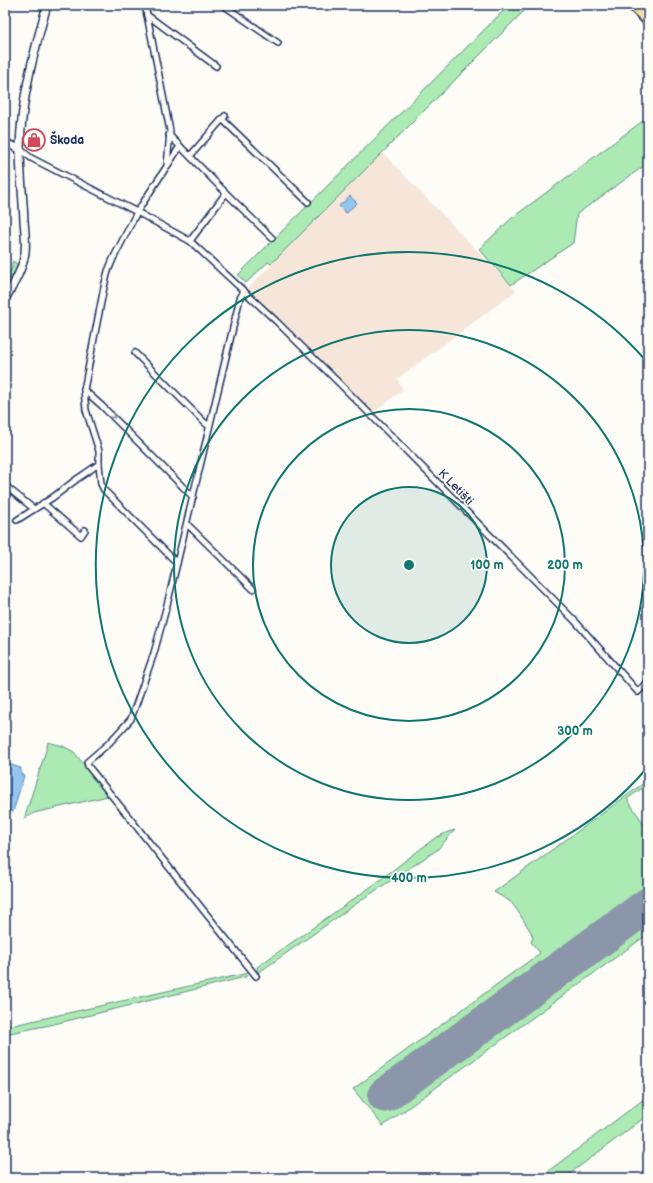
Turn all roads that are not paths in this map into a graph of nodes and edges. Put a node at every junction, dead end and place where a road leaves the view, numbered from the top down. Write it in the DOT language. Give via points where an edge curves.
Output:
graph roads {
  1 [pos="47,5"];
  2 [pos="145,5"];
  3 [pos="224,5"];
  4 [pos="631,5"];
  5 [pos="147,15"];
  6 [pos="648,22"];
  7 [pos="278,43"];
  8 [pos="216,66"];
  9 [pos="169,135"];
  10 [pos="5,143"];
  11 [pos="180,146"];
  12 [pos="20,149"];
  13 [pos="190,156"];
  14 [pos="167,166"];
  15 [pos="226,193"];
  16 [pos="308,202"];
  17 [pos="137,212"];
  18 [pos="272,238"];
  19 [pos="190,241"];
  20 [pos="244,291"];
  21 [pos="5,299"];
  22 [pos="135,354"];
  23 [pos="84,390"];
  24 [pos="209,426"];
  25 [pos="100,464"];
  26 [pos="8,488"];
  27 [pos="193,497"];
  28 [pos="43,503"];
  29 [pos="34,509"];
  30 [pos="17,520"];
  31 [pos="187,524"];
  32 [pos="85,530"];
  33 [pos="177,563"];
  34 [pos="253,590"];
  35 [pos="648,681"];
  36 [pos="256,976"];
  1 -- 12 [label="main road" via="26,85"];
  2 -- 5 [label="street"];
  3 -- 7 [label="street"];
  4 -- 6 [label="main road"];
  5 -- 8 [label="street"];
  5 -- 9 [label="street"];
  9 -- 11 [label="street"];
  9 -- 14 [label="street"];
  10 -- 12 [label="main road"];
  11 -- 13 [label="street"];
  11 -- 14 [label="street"];
  12 -- 17 [label="street" via="31,158"];
  12 -- 21 [label="main road" via="24,258 16,281"];
  13 -- 15 [label="street"];
  13 -- 16 [label="street" via="223,118"];
  14 -- 17 [label="street"];
  15 -- 18 [label="street"];
  15 -- 19 [label="street"];
  17 -- 19 [label="street"];
  17 -- 23 [label="street" via="108,271"];
  19 -- 20 [label="street"];
  20 -- 24 [label="street" via="240,298"];
  20 -- 35 [label="street, K Letišti" via="575,621 638,692"];
  22 -- 24 [label="street"];
  23 -- 25 [label="street" via="86,410 99,451"];
  23 -- 27 [label="street, one-way"];
  24 -- 27 [label="street"];
  25 -- 28 [label="street"];
  25 -- 33 [label="street" via="101,484 104,490"];
  26 -- 29 [label="street"];
  27 -- 31 [label="street"];
  28 -- 29 [label="street"];
  28 -- 32 [label="street" via="81,536"];
  29 -- 30 [label="street"];
  31 -- 33 [label="street"];
  31 -- 34 [label="street"];
  33 -- 36 [label="street" via="154,653 131,719 87,762"];
}
